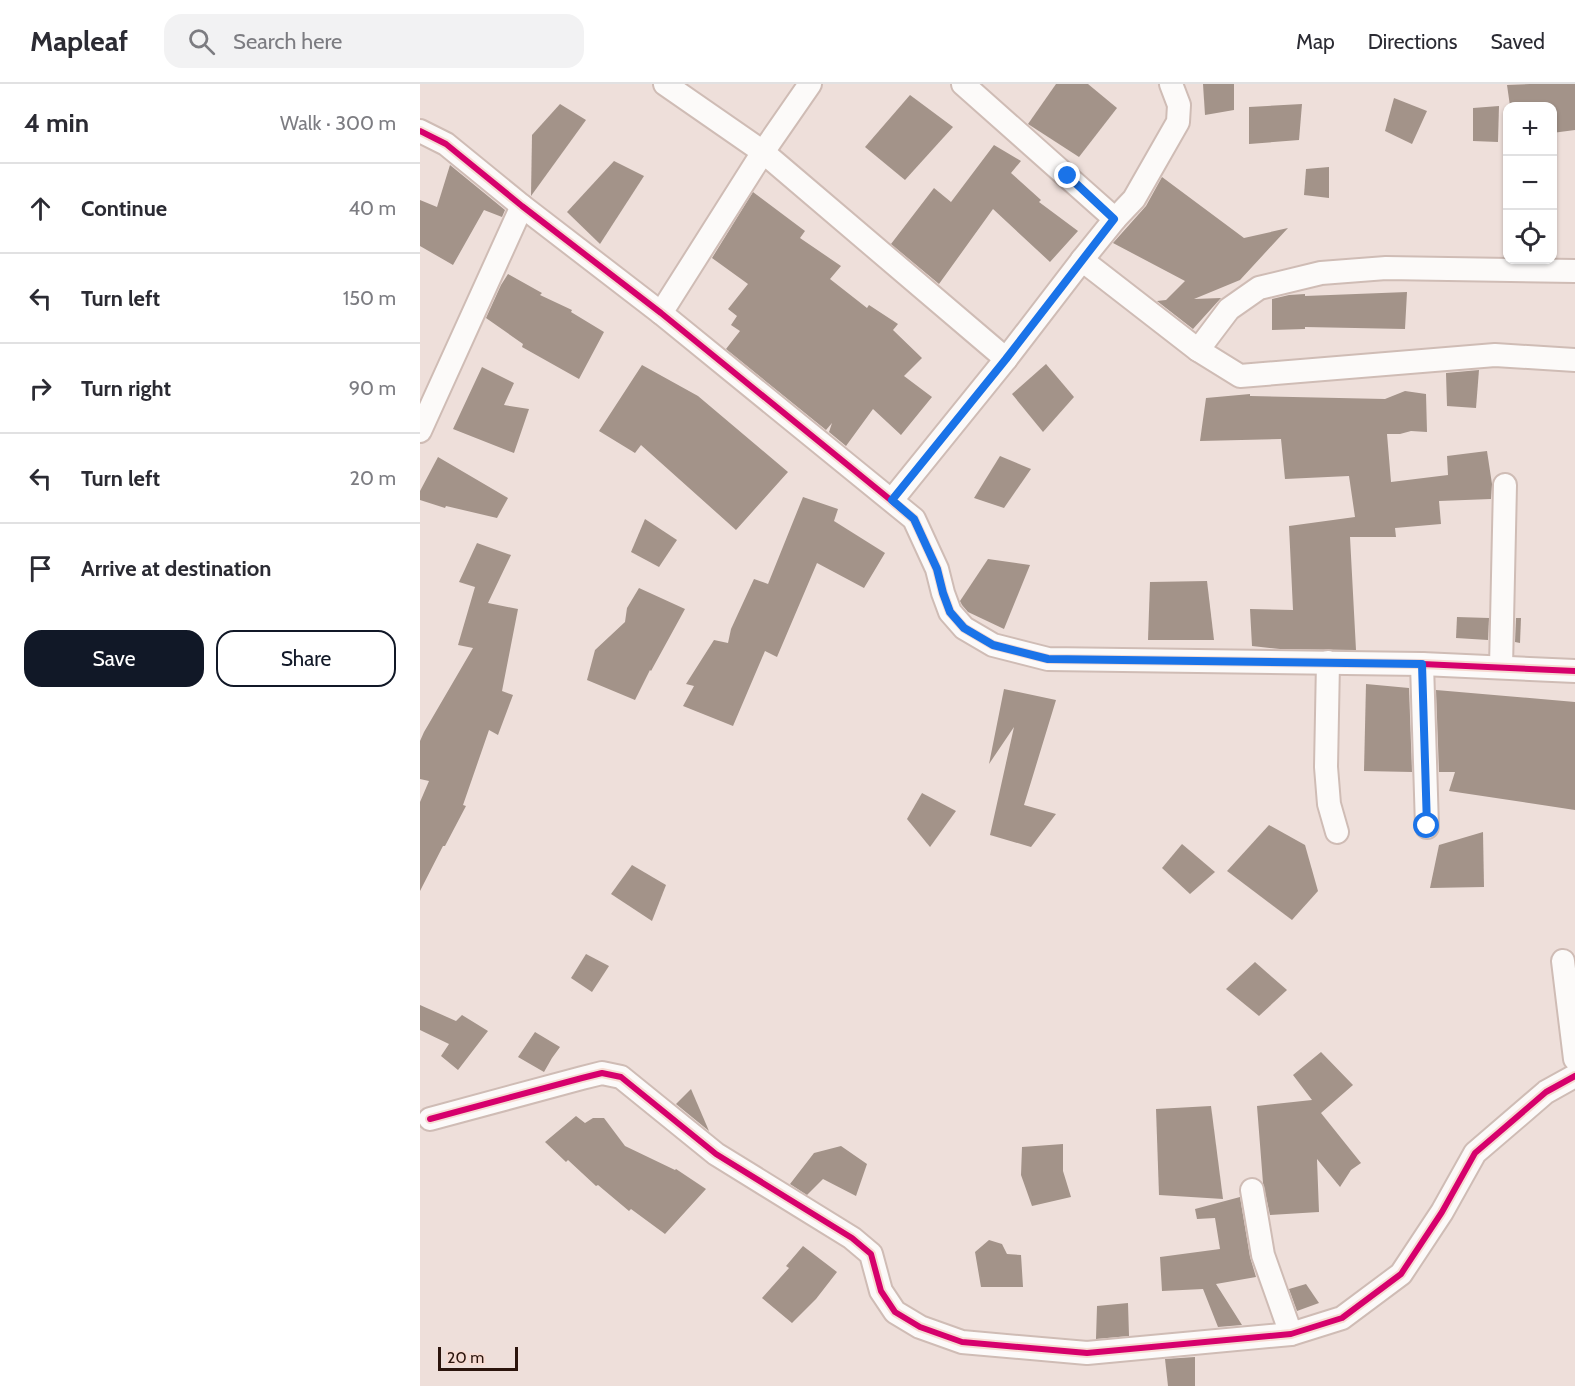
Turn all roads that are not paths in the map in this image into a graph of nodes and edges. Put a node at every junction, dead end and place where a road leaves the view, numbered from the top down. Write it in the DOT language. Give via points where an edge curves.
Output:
graph roads {
  1 [pos="664,84"];
  2 [pos="810,84"];
  3 [pos="963,84"];
  4 [pos="1171,84"];
  5 [pos="420,131"];
  6 [pos="763,152"];
  7 [pos="522,206"];
  8 [pos="1114,219"];
  9 [pos="1082,260"];
  10 [pos="1575,271"];
  11 [pos="661,313"];
  12 [pos="1198,350"];
  13 [pos="1006,359"];
  14 [pos="1575,360"];
  15 [pos="420,431"];
  16 [pos="1505,484"];
  17 [pos="892,500"];
  18 [pos="1328,662"];
  19 [pos="1422,664"];
  20 [pos="1501,667"];
  21 [pos="1575,671"];
  22 [pos="1427,826"];
  23 [pos="1337,832"];
  24 [pos="1563,961"];
  25 [pos="1575,1059"];
  26 [pos="1575,1076"];
  27 [pos="430,1119"];
  28 [pos="1252,1190"];
  29 [pos="1291,1334"];
  1 -- 6 [label="street"];
  2 -- 6 [label="street"];
  3 -- 8 [label="street"];
  4 -- 8 [label="street" via="1179,105 1178,122 1134,199"];
  5 -- 7 [label="street" via="446,144"];
  6 -- 11 [label="street"];
  6 -- 13 [label="street"];
  7 -- 11 [label="street"];
  7 -- 15 [label="street"];
  8 -- 9 [label="street"];
  9 -- 12 [label="street"];
  9 -- 13 [label="street"];
  10 -- 12 [label="street" via="1386,268 1322,273 1259,288 1229,309"];
  11 -- 17 [label="street"];
  12 -- 14 [label="street" via="1240,376 1495,354"];
  13 -- 17 [label="street"];
  16 -- 20 [label="street"];
  17 -- 18 [label="street" via="914,519 937,569 950,612 964,628 993,645 1048,659"];
  18 -- 19 [label="street"];
  18 -- 23 [label="street" via="1326,767 1329,804"];
  19 -- 20 [label="street"];
  19 -- 22 [label="street"];
  20 -- 21 [label="street"];
  24 -- 25 [label="street"];
  26 -- 29 [label="street" via="1546,1092 1475,1153 1401,1274 1341,1318"];
  27 -- 29 [label="street" via="602,1073 621,1077 716,1154 852,1238 871,1254 881,1291 895,1312 920,1327 962,1342 1087,1353"];
  28 -- 29 [label="street" via="1263,1255"];
}
